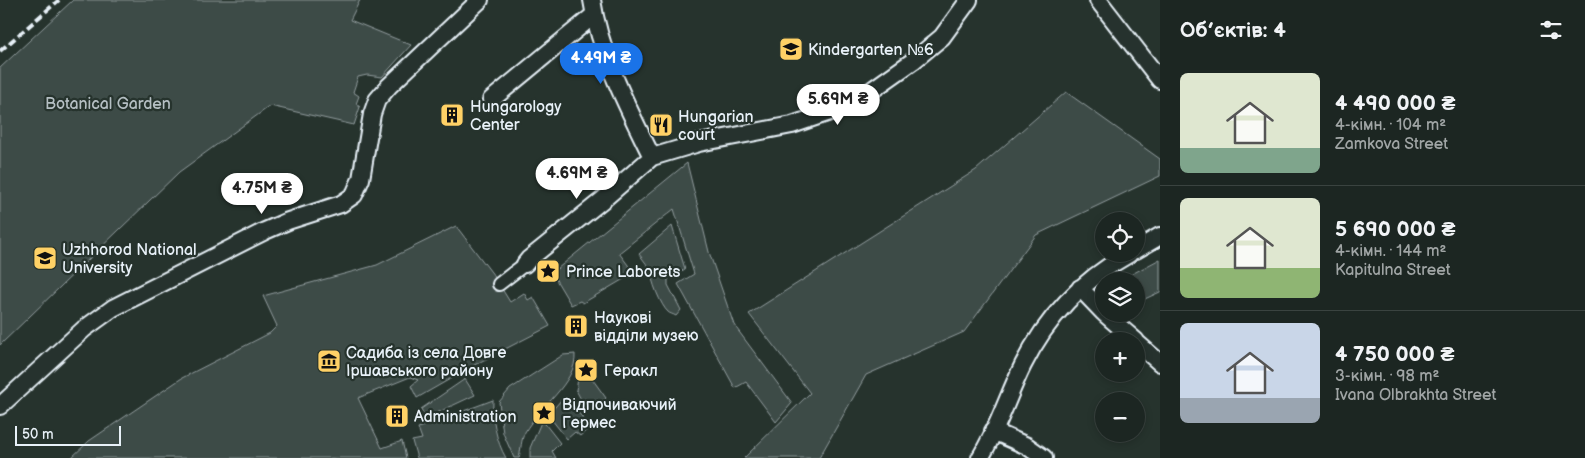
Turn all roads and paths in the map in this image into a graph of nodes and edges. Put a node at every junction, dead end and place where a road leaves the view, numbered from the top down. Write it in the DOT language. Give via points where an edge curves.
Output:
graph roads {
  1 [pos="480,0"];
  2 [pos="969,0"];
  3 [pos="1098,0"];
  4 [pos="593,8"];
  5 [pos="1160,80"];
  6 [pos="491,100"];
  7 [pos="652,157"];
  8 [pos="1160,236"];
  9 [pos="1145,245"];
  10 [pos="1116,262"];
  11 [pos="525,264"];
  12 [pos="499,284"];
  13 [pos="1080,288"];
  14 [pos="1095,304"];
  15 [pos="1114,322"];
  16 [pos="1125,332"];
  17 [pos="1145,350"];
  18 [pos="1160,363"];
  19 [pos="0,406"];
  20 [pos="993,431"];
  21 [pos="980,458"];
  22 [pos="1044,458"];
  1 -- 19 [label="street" via="377,100 361,179 354,195 341,204 265,231 113,308 84,329"];
  2 -- 7 [label="street" via="942,36 913,61 872,90 833,111 792,125 699,143"];
  3 -- 5 [label="street"];
  4 -- 6 [label="street"];
  4 -- 7 [label="street" via="612,70"];
  7 -- 11 [label="street"];
  8 -- 9 [label="street"];
  10 -- 13 [label="street"];
  11 -- 12 [label="street"];
  13 -- 14 [label="street"];
  13 -- 20 [label="street" via="1065,302 1039,337"];
  15 -- 16 [label="street"];
  17 -- 18 [label="street"];
  20 -- 21 [label="street"];
  20 -- 22 [label="street" via="1027,446"];
}
